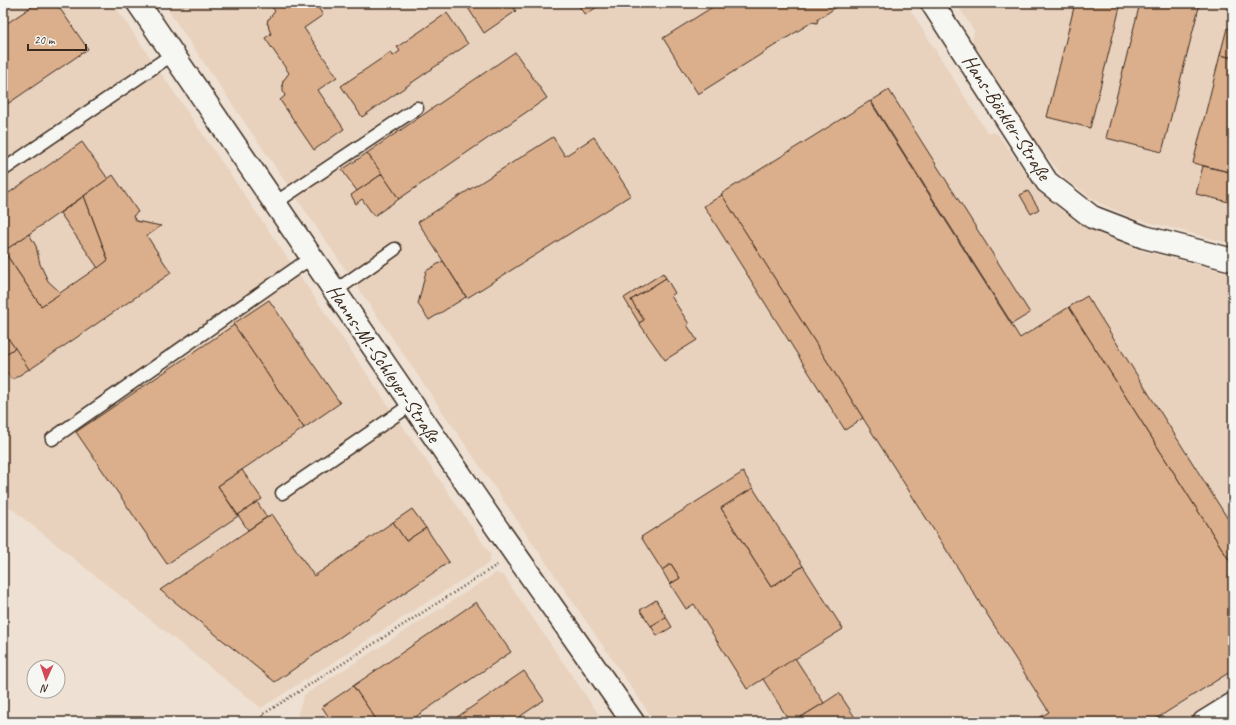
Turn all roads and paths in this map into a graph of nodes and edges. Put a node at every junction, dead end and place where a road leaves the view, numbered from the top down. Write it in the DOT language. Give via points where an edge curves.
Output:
graph roads {
  1 [pos="138,3"];
  2 [pos="932,3"];
  3 [pos="173,54"];
  4 [pos="417,108"];
  5 [pos="3,170"];
  6 [pos="275,203"];
  7 [pos="395,249"];
  8 [pos="312,257"];
  9 [pos="1233,260"];
  10 [pos="335,291"];
  11 [pos="412,404"];
  12 [pos="52,439"];
  13 [pos="282,493"];
  14 [pos="515,554"];
  15 [pos="1233,704"];
  16 [pos="269,722"];
  17 [pos="633,722"];
  18 [pos="1204,722"];
  1 -- 3 [label="street, Hanns-M.-Schleyer-Straße"];
  2 -- 9 [label="street, Hans-Böckler-Straße" via="1047,182 1092,217 1144,237"];
  3 -- 5 [label="lane"];
  3 -- 6 [label="street, Hanns-M.-Schleyer-Straße"];
  4 -- 6 [label="lane"];
  6 -- 8 [label="street, Hanns-M.-Schleyer-Straße"];
  7 -- 10 [label="lane"];
  8 -- 10 [label="street, Hanns-M.-Schleyer-Straße"];
  8 -- 12 [label="lane"];
  10 -- 11 [label="street, Hanns-M.-Schleyer-Straße"];
  11 -- 13 [label="lane"];
  11 -- 14 [label="street, Hanns-M.-Schleyer-Straße"];
  14 -- 16 [label="path" via="262,715"];
  14 -- 17 [label="street, Hanns-M.-Schleyer-Straße"];
  15 -- 18 [label="street"];
}
